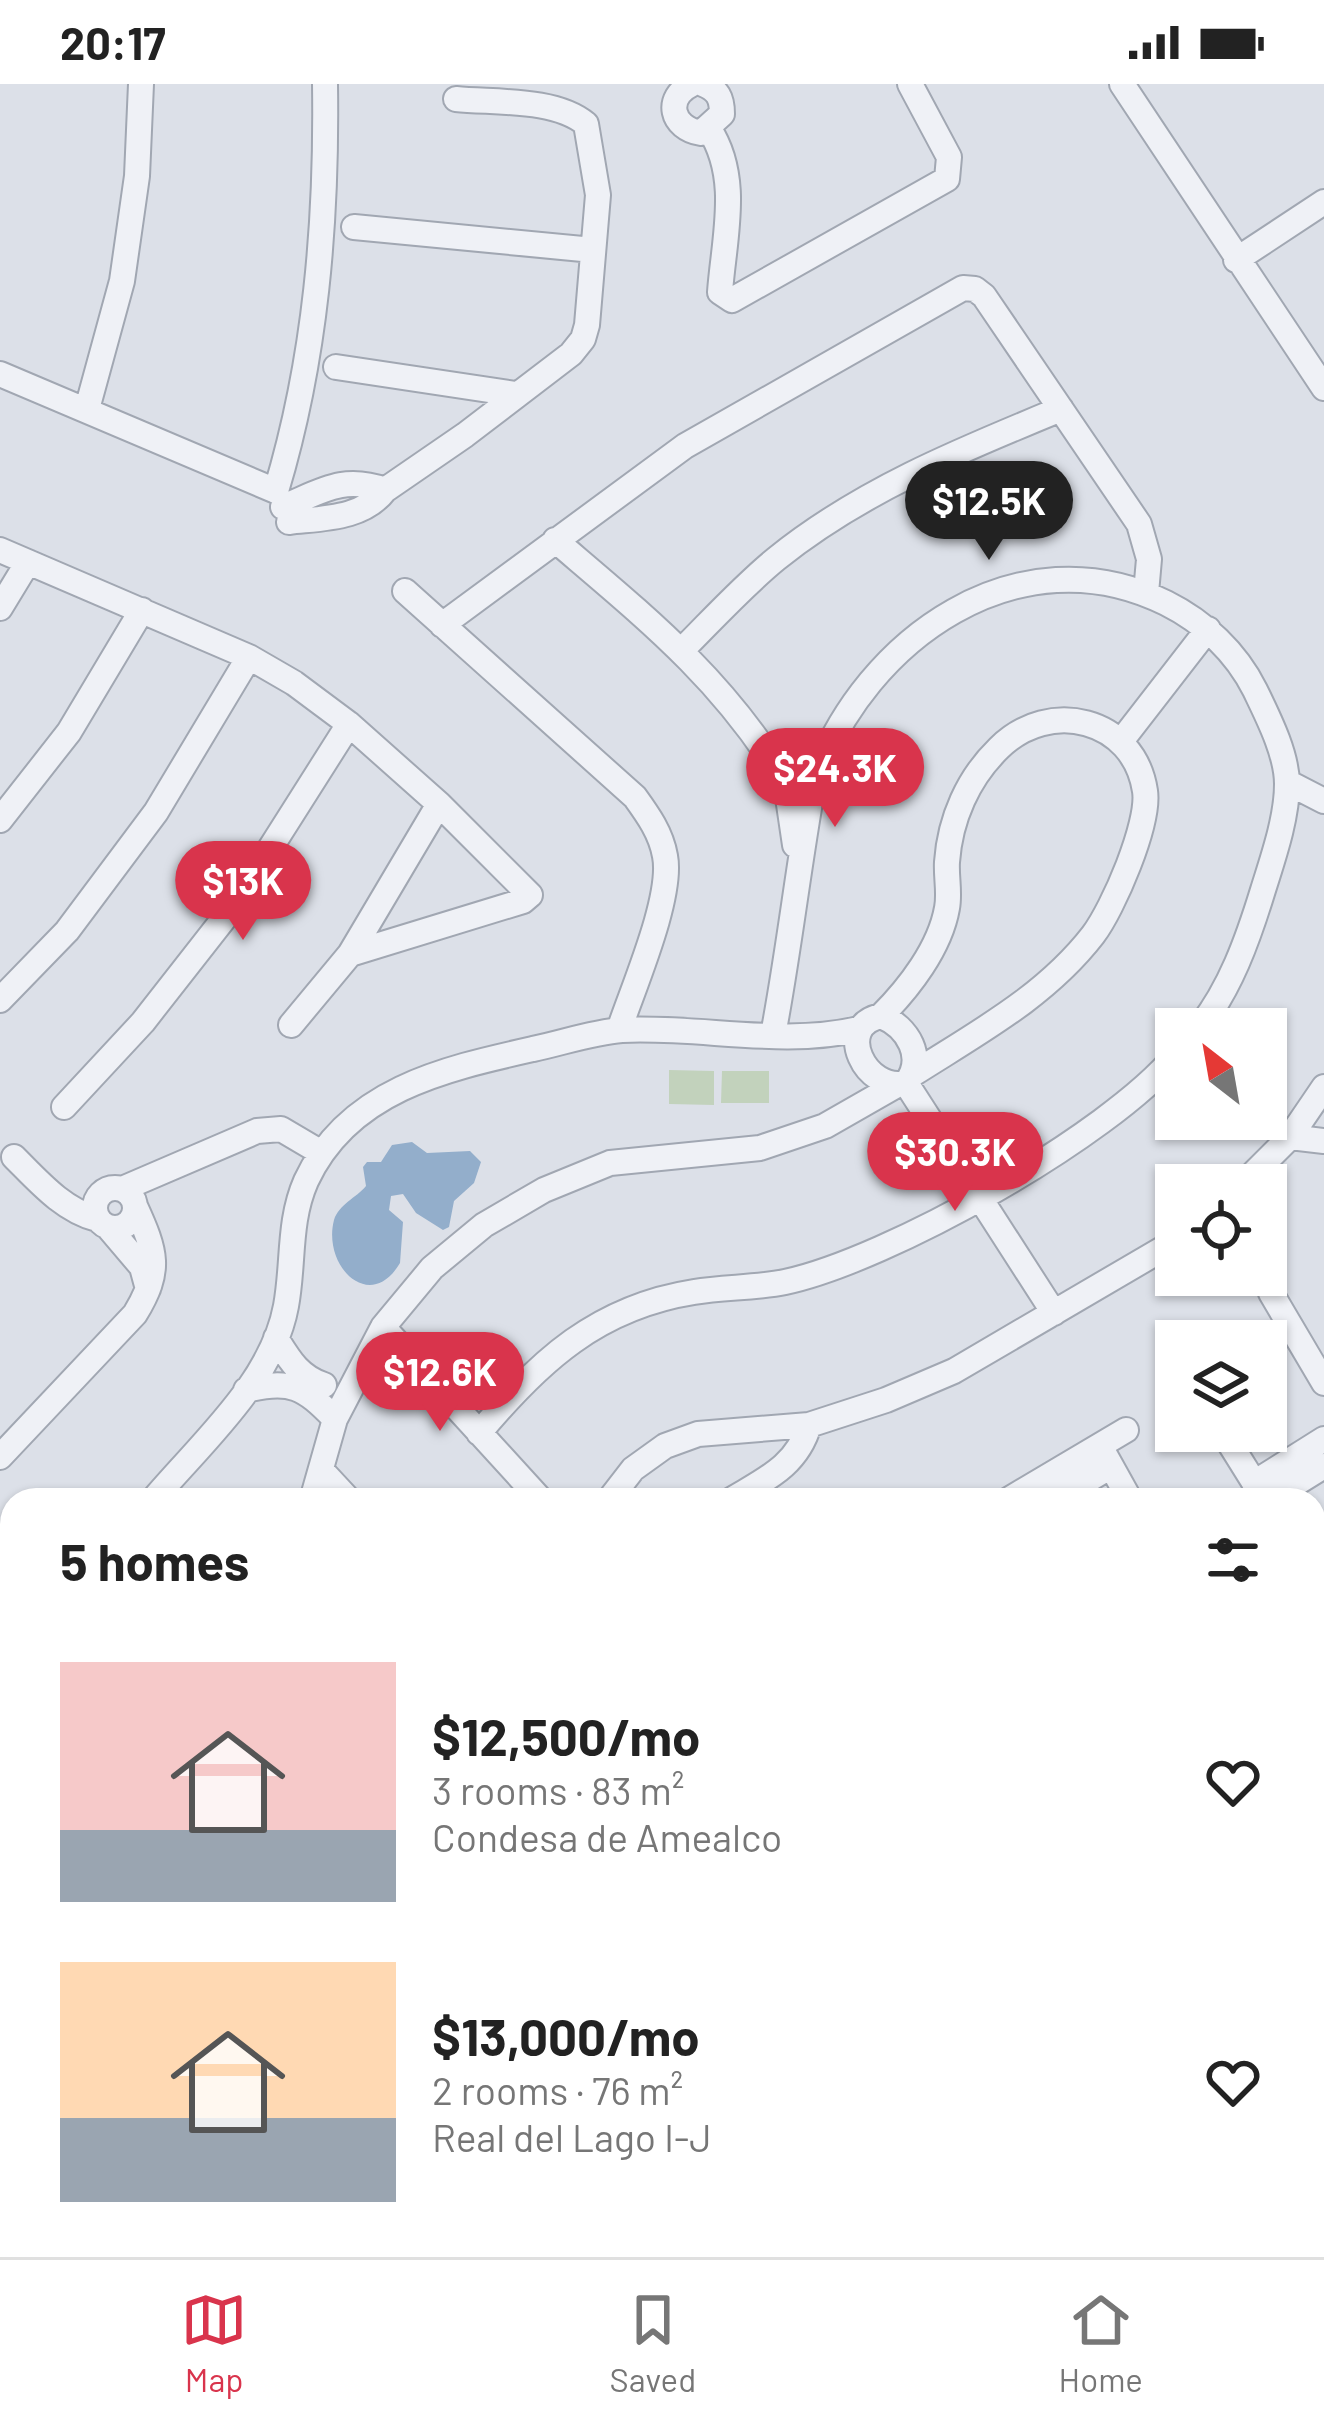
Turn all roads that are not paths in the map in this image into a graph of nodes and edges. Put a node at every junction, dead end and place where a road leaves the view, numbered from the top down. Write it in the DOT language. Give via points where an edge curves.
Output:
graph roads {
  1 [pos="141,84"];
  2 [pos="325,84"];
  3 [pos="703,84"];
  4 [pos="910,84"];
  5 [pos="1122,84"];
  6 [pos="681,87"];
  7 [pos="456,99"];
  8 [pos="709,129"];
  9 [pos="1324,202"];
  10 [pos="354,226"];
  11 [pos="593,250"];
  12 [pos="1236,260"];
  13 [pos="336,367"];
  14 [pos="0,374"];
  15 [pos="1324,388"];
  16 [pos="516,394"];
  17 [pos="87,409"];
  18 [pos="1061,410"];
  19 [pos="285,512"];
  20 [pos="555,539"];
  21 [pos="0,550"];
  22 [pos="28,562"];
  23 [pos="405,591"];
  24 [pos="1146,593"];
  25 [pos="0,608"];
  26 [pos="142,610"];
  27 [pos="442,625"];
  28 [pos="1208,629"];
  29 [pos="683,649"];
  30 [pos="249,657"];
  31 [pos="349,724"];
  32 [pos="1122,740"];
  33 [pos="798,776"];
  34 [pos="1287,782"];
  35 [pos="1324,801"];
  36 [pos="440,804"];
  37 [pos="0,820"];
  38 [pos="350,954"];
  39 [pos="0,1000"];
  40 [pos="1215,1008"];
  41 [pos="870,1023"];
  42 [pos="292,1024"];
  43 [pos="619,1030"];
  44 [pos="773,1035"];
  45 [pos="1155,1074"];
  46 [pos="905,1081"];
  47 [pos="1324,1087"];
  48 [pos="64,1107"];
  49 [pos="1290,1137"];
  50 [pos="1324,1142"];
  51 [pos="320,1152"];
  52 [pos="14,1157"];
  53 [pos="1263,1164"];
  54 [pos="980,1197"];
  55 [pos="112,1207"];
  56 [pos="1155,1253"];
  57 [pos="1273,1296"];
  58 [pos="1054,1313"];
  59 [pos="383,1327"];
  60 [pos="277,1338"];
  61 [pos="353,1378"];
  62 [pos="1324,1383"];
  63 [pos="246,1390"];
  64 [pos="335,1419"];
  65 [pos="809,1426"];
  66 [pos="1126,1430"];
  67 [pos="479,1433"];
  68 [pos="1236,1452"];
  69 [pos="1322,1453"];
  70 [pos="1105,1456"];
  71 [pos="0,1457"];
  72 [pos="323,1472"];
  73 [pos="163,1488"];
  74 [pos="317,1488"];
  75 [pos="338,1488"];
  76 [pos="530,1488"];
  77 [pos="618,1488"];
  78 [pos="751,1488"];
  79 [pos="1034,1488"];
  80 [pos="1069,1488"];
  81 [pos="1123,1488"];
  82 [pos="1259,1488"];
  83 [pos="1272,1488"];
  1 -- 17 [label="street" via="122,281"];
  2 -- 19 [label="street" via="319,294"];
  3 -- 8 [label="street" via="722,99"];
  4 -- 8 [label="street" via="949,157 946,179 732,300 720,292 729,177"];
  5 -- 12 [label="street"];
  6 -- 8 [label="street" via="676,120 686,130"];
  7 -- 11 [label="street" via="539,107 586,124 598,195"];
  9 -- 12 [label="street"];
  10 -- 11 [label="street"];
  11 -- 16 [label="street" via="583,339"];
  12 -- 15 [label="street"];
  13 -- 16 [label="street"];
  14 -- 17 [label="street"];
  16 -- 19 [label="street" via="374,504 342,516"];
  17 -- 19 [label="street"];
  18 -- 20 [label="street" via="984,296 963,289 738,412"];
  18 -- 24 [label="street" via="1138,524 1149,559"];
  18 -- 29 [label="street" via="865,498 776,560"];
  20 -- 27 [label="street"];
  20 -- 29 [label="street"];
  21 -- 22 [label="street"];
  22 -- 25 [label="street"];
  22 -- 26 [label="street"];
  23 -- 27 [label="street"];
  24 -- 28 [label="street"];
  24 -- 33 [label="street" via="1086,578 1026,581 970,602 912,639 867,683"];
  26 -- 30 [label="street"];
  26 -- 37 [label="street" via="69,732"];
  27 -- 43 [label="street" via="635,797 656,826 665,891"];
  28 -- 32 [label="street"];
  28 -- 34 [label="street" via="1245,671"];
  29 -- 33 [label="street"];
  30 -- 31 [label="street"];
  30 -- 39 [label="street" via="156,812 67,931"];
  31 -- 36 [label="street"];
  31 -- 48 [label="street" via="233,907"];
  32 -- 41 [label="street" via="1064,718 1002,744 959,807 947,858 947,910 922,965"];
  32 -- 46 [label="street" via="1146,794 1131,861 1095,932 1040,992"];
  33 -- 44 [label="street" via="794,926"];
  34 -- 35 [label="street"];
  34 -- 40 [label="street" via="1250,933"];
  36 -- 38 [label="street"];
  36 -- 38 [label="street" via="530,895"];
  38 -- 42 [label="street"];
  41 -- 44 [label="street" via="808,1037"];
  41 -- 46 [label="street" via="899,1027 911,1042"];
  41 -- 46 [label="street" via="857,1044 863,1064 882,1081"];
  43 -- 44 [label="street"];
  43 -- 51 [label="street" via="442,1070 387,1094"];
  45 -- 54 [label="street" via="1108,1117"];
  46 -- 54 [label="street"];
  46 -- 59 [label="street" via="825,1126 760,1148 610,1163 544,1190 432,1268"];
  47 -- 49 [label="street"];
  49 -- 50 [label="street"];
  49 -- 53 [label="street"];
  51 -- 55 [label="street" via="281,1130 257,1131"];
  51 -- 60 [label="street" via="292,1226"];
  52 -- 55 [label="street" via="54,1196"];
  54 -- 58 [label="street"];
  54 -- 67 [label="street" via="867,1256 786,1282 690,1293 622,1312 567,1342"];
  55 -- 71 [label="street" via="149,1291"];
  56 -- 58 [label="street"];
  57 -- 62 [label="street"];
  58 -- 65 [label="street" via="954,1371"];
  59 -- 61 [label="street"];
  59 -- 67 [label="street"];
  60 -- 61 [label="street" via="308,1380 330,1388"];
  60 -- 63 [label="street"];
  61 -- 64 [label="street"];
  63 -- 64 [label="street" via="292,1385"];
  63 -- 73 [label="street"];
  64 -- 72 [label="street"];
  65 -- 77 [label="street" via="698,1434 664,1446"];
  65 -- 78 [label="street" via="802,1449"];
  66 -- 70 [label="street"];
  67 -- 76 [label="street"];
  68 -- 82 [label="street"];
  69 -- 83 [label="street"];
  70 -- 79 [label="street"];
  70 -- 80 [label="street"];
  70 -- 81 [label="street"];
  72 -- 74 [label="street"];
  72 -- 75 [label="street"];
}
